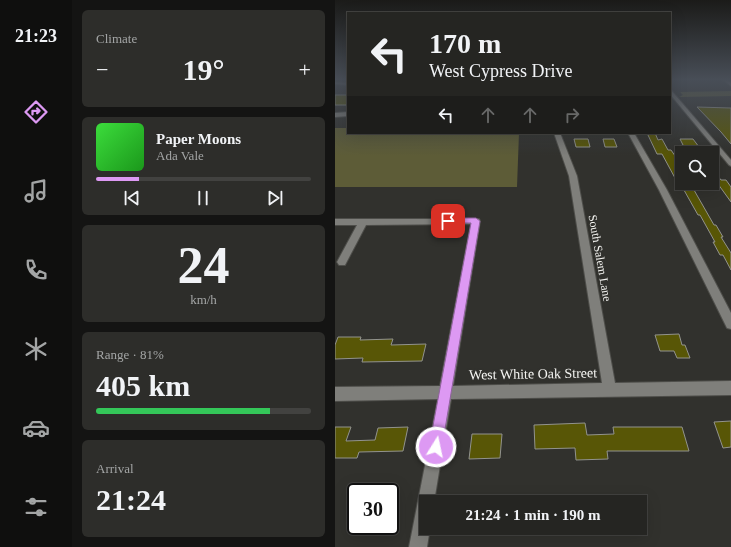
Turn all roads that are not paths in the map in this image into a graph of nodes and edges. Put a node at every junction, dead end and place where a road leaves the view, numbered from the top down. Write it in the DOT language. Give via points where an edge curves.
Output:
graph roads {
  1 [pos="681,105"];
  2 [pos="347,114"];
  3 [pos="335,115"];
  4 [pos="557,134"];
  5 [pos="632,134"];
  6 [pos="731,164"];
  7 [pos="335,222"];
  8 [pos="363,222"];
  9 [pos="341,262"];
  10 [pos="731,324"];
  11 [pos="731,388"];
  12 [pos="609,389"];
  13 [pos="445,392"];
  14 [pos="335,394"];
  15 [pos="427,495"];
  16 [pos="420,535"];
  17 [pos="418,547"];
  1 -- 6 [label="street"];
  2 -- 3 [label="street"];
  4 -- 12 [label="street, South Salem Lane" via="573,176"];
  5 -- 10 [label="street"];
  7 -- 8 [label="street"];
  8 -- 9 [label="street"];
  8 -- 13 [label="street" via="476,221"];
  11 -- 12 [label="street, West White Oak Street"];
  12 -- 13 [label="street, West White Oak Street"];
  13 -- 14 [label="street, West White Oak Street"];
  13 -- 15 [label="street"];
  16 -- 17 [label="street"];
}
